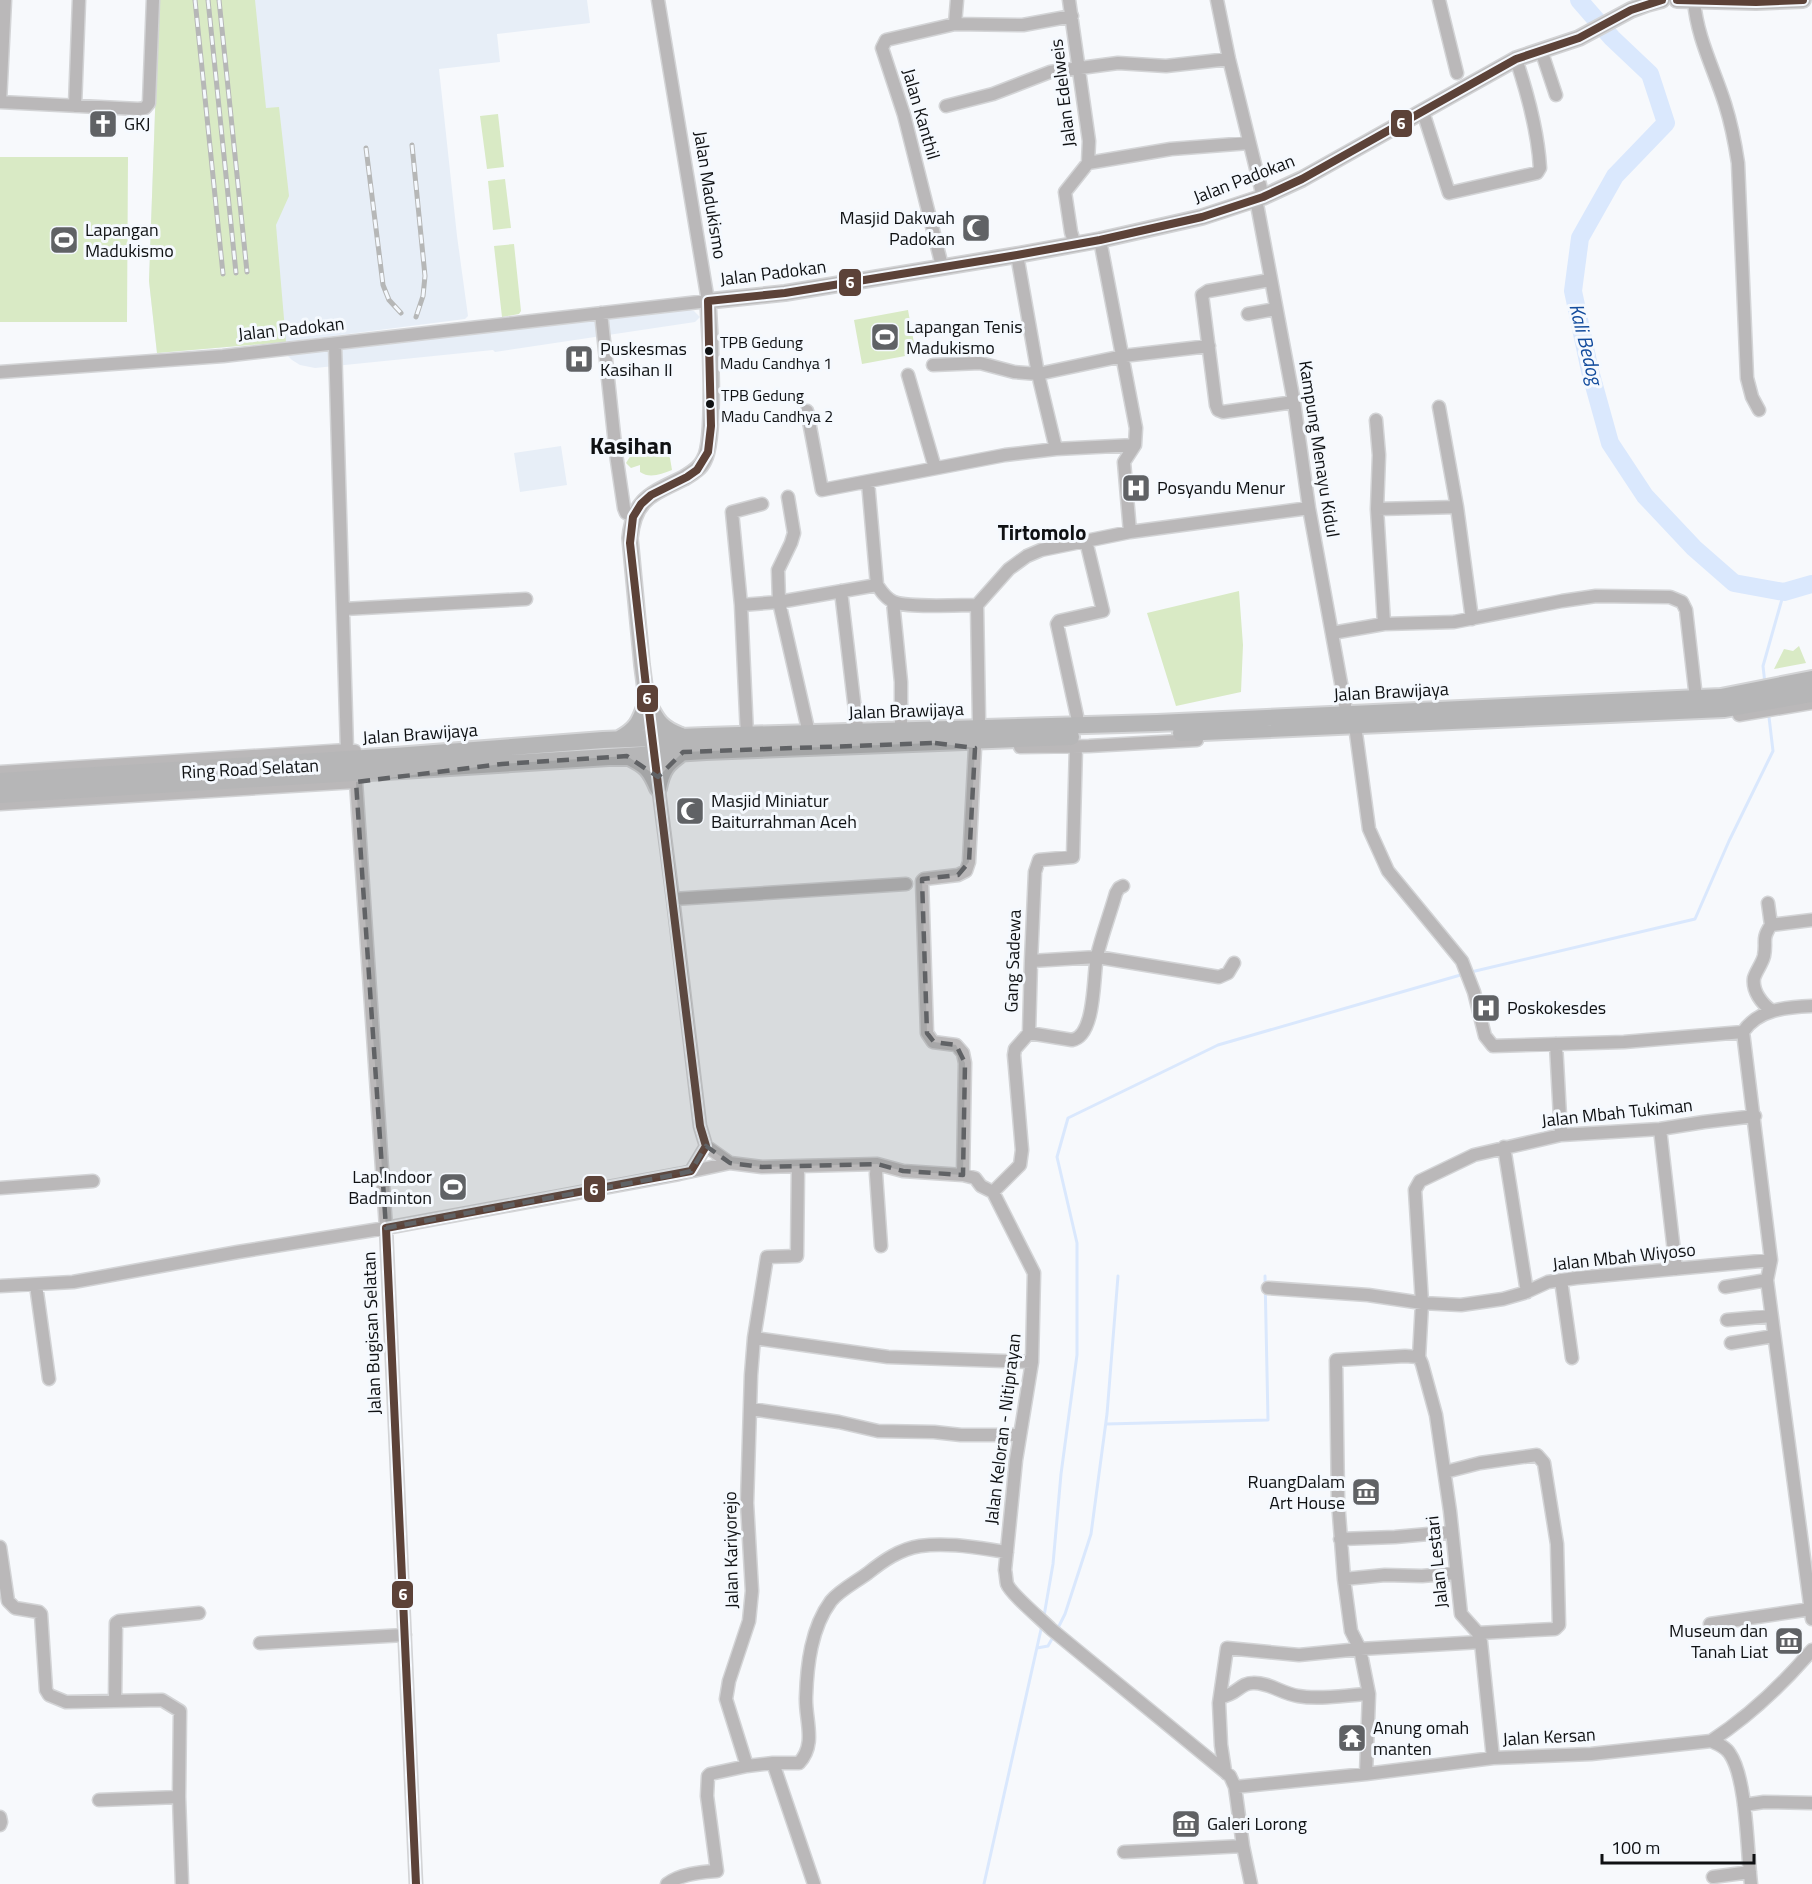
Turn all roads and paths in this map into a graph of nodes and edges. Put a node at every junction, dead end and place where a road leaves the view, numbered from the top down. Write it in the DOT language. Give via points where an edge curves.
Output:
graph roads {
  1 [pos="5,0"];
  2 [pos="80,0"];
  3 [pos="153,0"];
  4 [pos="658,0"];
  5 [pos="957,0"];
  6 [pos="1069,0"];
  7 [pos="1217,0"];
  8 [pos="1439,0"];
  9 [pos="1662,0"];
  10 [pos="1677,0"];
  11 [pos="1803,0"];
  12 [pos="1694,1"];
  13 [pos="1756,1"];
  14 [pos="1072,16"];
  15 [pos="955,24"];
  16 [pos="1540,50"];
  17 [pos="1229,59"];
  18 [pos="1516,59"];
  19 [pos="1079,68"];
  20 [pos="1460,82"];
  21 [pos="1556,94"];
  22 [pos="0,102"];
  23 [pos="75,106"];
  24 [pos="946,106"];
  25 [pos="1423,112"];
  26 [pos="1249,143"];
  27 [pos="1088,162"];
  28 [pos="1259,198"];
  29 [pos="1100,240"];
  30 [pos="1075,245"];
  31 [pos="1017,255"];
  32 [pos="942,267"];
  33 [pos="1270,280"];
  34 [pos="708,301"];
  35 [pos="1276,309"];
  36 [pos="600,313"];
  37 [pos="1248,314"];
  38 [pos="335,344"];
  39 [pos="1209,346"];
  40 [pos="1123,356"];
  41 [pos="933,365"];
  42 [pos="0,372"];
  43 [pos="1038,374"];
  44 [pos="908,375"];
  45 [pos="1294,402"];
  46 [pos="1439,407"];
  47 [pos="1760,410"];
  48 [pos="807,411"];
  49 [pos="1376,420"];
  50 [pos="1135,445"];
  51 [pos="1056,449"];
  52 [pos="935,468"];
  53 [pos="868,482"];
  54 [pos="788,497"];
  55 [pos="762,504"];
  56 [pos="1457,507"];
  57 [pos="1309,508"];
  58 [pos="1377,509"];
  59 [pos="633,516"];
  60 [pos="1130,532"];
  61 [pos="1086,541"];
  62 [pos="877,585"];
  63 [pos="841,591"];
  64 [pos="526,599"];
  65 [pos="779,602"];
  66 [pos="893,602"];
  67 [pos="741,605"];
  68 [pos="977,605"];
  69 [pos="344,609"];
  70 [pos="1472,619"];
  71 [pos="1384,624"];
  72 [pos="1332,633"];
  73 [pos="1807,680"];
  74 [pos="1696,694"];
  75 [pos="647,702"];
  76 [pos="1812,703"];
  77 [pos="1345,705"];
  78 [pos="1377,708"];
  79 [pos="1077,716"];
  80 [pos="979,722"];
  81 [pos="901,725"];
  82 [pos="857,727"];
  83 [pos="808,729"];
  84 [pos="1356,733"];
  85 [pos="785,734"];
  86 [pos="747,735"];
  87 [pos="619,740"];
  88 [pos="935,743"];
  89 [pos="682,745"];
  90 [pos="653,746"];
  91 [pos="1077,746"];
  92 [pos="975,748"];
  93 [pos="347,750"];
  94 [pos="395,756"];
  95 [pos="627,756"];
  96 [pos="502,764"];
  97 [pos="0,771"];
  98 [pos="0,781"];
  99 [pos="357,782"];
  100 [pos="658,789"];
  101 [pos="0,795"];
  102 [pos="0,804"];
  103 [pos="906,884"];
  104 [pos="1123,886"];
  105 [pos="673,899"];
  106 [pos="1768,903"];
  107 [pos="1812,920"];
  108 [pos="1771,925"];
  109 [pos="1097,957"];
  110 [pos="1031,961"];
  111 [pos="1234,963"];
  112 [pos="1812,1006"];
  113 [pos="1772,1011"];
  114 [pos="1743,1032"];
  115 [pos="1029,1033"];
  116 [pos="1556,1044"];
  117 [pos="1755,1116"];
  118 [pos="1660,1129"];
  119 [pos="1561,1135"];
  120 [pos="706,1146"];
  121 [pos="1504,1147"];
  122 [pos="730,1163"];
  123 [pos="877,1164"];
  124 [pos="798,1167"];
  125 [pos="690,1171"];
  126 [pos="963,1175"];
  127 [pos="93,1181"];
  128 [pos="0,1188"];
  129 [pos="993,1192"];
  130 [pos="386,1228"];
  131 [pos="881,1246"];
  132 [pos="1772,1260"];
  133 [pos="1676,1269"];
  134 [pos="1561,1280"];
  135 [pos="1767,1280"];
  136 [pos="36,1285"];
  137 [pos="0,1286"];
  138 [pos="1725,1287"];
  139 [pos="1268,1288"];
  140 [pos="1527,1292"];
  141 [pos="1422,1303"];
  142 [pos="1768,1317"];
  143 [pos="1727,1320"];
  144 [pos="1770,1337"];
  145 [pos="754,1338"];
  146 [pos="1731,1342"];
  147 [pos="1419,1357"];
  148 [pos="1572,1359"];
  149 [pos="1032,1362"];
  150 [pos="49,1379"];
  151 [pos="751,1408"];
  152 [pos="1020,1435"];
  153 [pos="1445,1472"];
  154 [pos="1451,1532"];
  155 [pos="1340,1539"];
  156 [pos="0,1547"];
  157 [pos="1007,1552"];
  158 [pos="1808,1560"];
  159 [pos="1456,1573"];
  160 [pos="1344,1579"];
  161 [pos="199,1613"];
  162 [pos="1811,1614"];
  163 [pos="1710,1624"];
  164 [pos="405,1635"];
  165 [pos="1480,1638"];
  166 [pos="260,1643"];
  167 [pos="1360,1649"];
  168 [pos="1812,1650"];
  169 [pos="1369,1694"];
  170 [pos="1220,1697"];
  171 [pos="115,1701"];
  172 [pos="1727,1731"];
  173 [pos="1711,1741"];
  174 [pos="1726,1749"];
  175 [pos="1493,1758"];
  176 [pos="773,1763"];
  177 [pos="747,1766"];
  178 [pos="1366,1774"];
  179 [pos="1232,1782"];
  180 [pos="179,1797"];
  181 [pos="99,1800"];
  182 [pos="1812,1803"];
  183 [pos="1744,1805"];
  184 [pos="0,1817"];
  185 [pos="0,1825"];
  186 [pos="1243,1846"];
  187 [pos="1124,1852"];
  188 [pos="1713,1877"];
  189 [pos="1751,1878"];
  190 [pos="182,1884"];
  191 [pos="416,1884"];
  192 [pos="667,1884"];
  193 [pos="814,1884"];
  194 [pos="1251,1884"];
  1 -- 22 [label="street"];
  2 -- 23 [label="street"];
  3 -- 23 [label="street" via="148,106"];
  4 -- 34 [label="street, Jalan Madukismo"];
  5 -- 15 [label="street"];
  6 -- 14 [label="street, Jalan Edelweis"];
  7 -- 17 [label="street, Kampung Menayu Kidul"];
  8 -- 20 [label="street"];
  9 -- 16 [label="main road, Jalan Padokan" via="1631,10 1579,38"];
  10 -- 12 [label="main road"];
  11 -- 13 [label="main road"];
  12 -- 13 [label="main road"];
  12 -- 47 [label="street" via="1701,39 1735,143 1747,378"];
  14 -- 15 [label="street, Jalan Kanthil" via="1023,25"];
  14 -- 19 [label="street, Jalan Edelweis"];
  15 -- 32 [label="street, Jalan Kanthil" via="886,40 882,48 913,149"];
  16 -- 18 [label="main road, Jalan Padokan"];
  16 -- 21 [label="street"];
  17 -- 19 [label="street" via="1166,66 1118,63"];
  17 -- 26 [label="street, Kampung Menayu Kidul"];
  18 -- 20 [label="main road, Jalan Padokan"];
  18 -- 25 [label="street" via="1535,127 1540,168 1537,174 1449,193"];
  19 -- 24 [label="street" via="1050,72 993,94"];
  19 -- 27 [label="street, Jalan Edelweis"];
  20 -- 25 [label="main road, Jalan Padokan"];
  22 -- 23 [label="street"];
  25 -- 28 [label="main road, Jalan Padokan" via="1302,179"];
  26 -- 27 [label="street" via="1172,149"];
  26 -- 28 [label="street, Kampung Menayu Kidul"];
  27 -- 30 [label="street, Jalan Edelweis" via="1065,192"];
  28 -- 29 [label="main road, Jalan Padokan" via="1202,217"];
  28 -- 33 [label="street, Kampung Menayu Kidul"];
  29 -- 30 [label="main road, Jalan Padokan"];
  29 -- 40 [label="street"];
  30 -- 31 [label="main road, Jalan Padokan"];
  31 -- 32 [label="main road, Jalan Padokan"];
  31 -- 43 [label="street"];
  32 -- 34 [label="main road, Jalan Padokan" via="785,293"];
  33 -- 35 [label="street, Kampung Menayu Kidul"];
  33 -- 39 [label="street" via="1202,295"];
  34 -- 36 [label="street, Jalan Padokan"];
  34 -- 59 [label="main road, Jalan Madukismo" via="710,425 706,457 692,473 644,500"];
  35 -- 37 [label="street"];
  35 -- 45 [label="street, Kampung Menayu Kidul"];
  36 -- 38 [label="street, Jalan Padokan"];
  36 -- 59 [label="street" via="622,497 627,513"];
  38 -- 42 [label="street, Jalan Padokan"];
  38 -- 69 [label="street"];
  39 -- 40 [label="street"];
  39 -- 45 [label="street" via="1218,410"];
  40 -- 43 [label="street"];
  40 -- 50 [label="street" via="1136,428"];
  41 -- 43 [label="street" via="980,363"];
  43 -- 51 [label="street"];
  44 -- 52 [label="street"];
  45 -- 57 [label="street, Kampung Menayu Kidul"];
  46 -- 56 [label="street"];
  48 -- 53 [label="street" via="822,490"];
  49 -- 58 [label="street"];
  50 -- 51 [label="street"];
  50 -- 60 [label="street" via="1124,462"];
  51 -- 52 [label="street"];
  52 -- 53 [label="street"];
  53 -- 62 [label="street"];
  54 -- 65 [label="street" via="794,533 778,570"];
  55 -- 67 [label="street" via="732,512"];
  56 -- 58 [label="street"];
  56 -- 70 [label="street"];
  57 -- 60 [label="street"];
  57 -- 72 [label="street, Kampung Menayu Kidul"];
  58 -- 71 [label="street"];
  59 -- 75 [label="main road" via="630,538"];
  60 -- 61 [label="street"];
  61 -- 68 [label="street" via="1027,556 1009,569"];
  61 -- 79 [label="street" via="1103,611 1057,624"];
  62 -- 63 [label="street"];
  62 -- 66 [label="street"];
  63 -- 65 [label="street"];
  63 -- 82 [label="street"];
  64 -- 69 [label="street"];
  65 -- 67 [label="street"];
  65 -- 83 [label="street"];
  66 -- 68 [label="street"];
  66 -- 81 [label="street"];
  67 -- 86 [label="street"];
  68 -- 80 [label="street"];
  69 -- 93 [label="street"];
  70 -- 71 [label="street"];
  70 -- 74 [label="street" via="1596,596 1670,597 1682,602 1686,610"];
  71 -- 72 [label="street"];
  72 -- 77 [label="street, Kampung Menayu Kidul"];
  73 -- 74 [label="highway, Jalan Brawijaya"];
  73 -- 88 [label="highway, Jalan Brawijaya" via="1724,709"];
  74 -- 78 [label="highway, Jalan Brawijaya"];
  75 -- 87 [label="highway" via="639,723"];
  75 -- 89 [label="highway" via="658,722"];
  75 -- 90 [label="main road"];
  76 -- 84 [label="street" via="1725,717"];
  77 -- 78 [label="highway"];
  77 -- 79 [label="highway"];
  78 -- 85 [label="highway, Jalan Brawijaya" via="1157,723"];
  79 -- 80 [label="highway"];
  80 -- 81 [label="highway"];
  81 -- 82 [label="highway"];
  82 -- 83 [label="highway"];
  83 -- 85 [label="highway"];
  84 -- 91 [label="street"];
  84 -- 116 [label="street" via="1368,829 1388,871 1462,961 1485,1036 1493,1046"];
  85 -- 86 [label="highway, Jalan Brawijaya"];
  86 -- 89 [label="highway, Jalan Brawijaya"];
  87 -- 90 [label="highway, Jalan Brawijaya"];
  87 -- 94 [label="highway, Jalan Brawijaya"];
  88 -- 89 [label="highway, Jalan Brawijaya"];
  88 -- 92 [label="street"];
  89 -- 90 [label="highway, Jalan Brawijaya"];
  89 -- 100 [label="highway" via="662,772"];
  90 -- 95 [label="highway, Jalan Brawijaya"];
  90 -- 100 [label="street"];
  91 -- 92 [label="street"];
  91 -- 110 [label="street, Gang Sadewa" via="1073,857 1039,860 1035,872"];
  92 -- 126 [label="street" via="966,871 922,881 927,1033 933,1042 956,1046 965,1063"];
  93 -- 94 [label="street, Ring Road Selatan"];
  93 -- 97 [label="street, Ring Road Selatan"];
  94 -- 98 [label="highway, Jalan Brawijaya"];
  95 -- 96 [label="highway, Jalan Brawijaya"];
  95 -- 100 [label="highway" via="650,770"];
  96 -- 99 [label="highway, Ring Road Selatan"];
  96 -- 101 [label="highway, Jalan Brawijaya"];
  99 -- 102 [label="street, Ring Road Selatan"];
  99 -- 130 [label="street, Jalan Bugisan Selatan"];
  100 -- 105 [label="street"];
  103 -- 105 [label="street"];
  104 -- 109 [label="street" via="1116,893"];
  105 -- 120 [label="street" via="700,1126"];
  106 -- 108 [label="street"];
  107 -- 108 [label="street"];
  108 -- 113 [label="street" via="1754,978 1762,1003"];
  109 -- 110 [label="street"];
  109 -- 111 [label="street" via="1219,976 1228,973"];
  109 -- 115 [label="street" via="1090,1018 1082,1034 1072,1040"];
  110 -- 115 [label="street, Gang Sadewa"];
  112 -- 113 [label="street"];
  113 -- 114 [label="street" via="1749,1022"];
  114 -- 116 [label="street"];
  114 -- 117 [label="street"];
  115 -- 129 [label="street, Gang Sadewa" via="1014,1055 1020,1165"];
  116 -- 119 [label="street"];
  117 -- 118 [label="street, Jalan Mbah Tukiman"];
  117 -- 132 [label="street"];
  118 -- 119 [label="street, Jalan Mbah Tukiman"];
  118 -- 133 [label="street"];
  119 -- 121 [label="street, Jalan Mbah Tukiman"];
  120 -- 122 [label="street"];
  120 -- 125 [label="street"];
  121 -- 140 [label="street"];
  121 -- 141 [label="street, Jalan Mbah Tukiman" via="1474,1155 1420,1181 1415,1190"];
  122 -- 124 [label="street"];
  122 -- 125 [label="street"];
  123 -- 124 [label="street"];
  123 -- 126 [label="street" via="903,1171"];
  123 -- 131 [label="street"];
  124 -- 145 [label="street, Jalan Kariyorejo" via="797,1256 767,1257"];
  125 -- 130 [label="street"];
  126 -- 129 [label="street" via="975,1178"];
  127 -- 128 [label="street"];
  129 -- 149 [label="street, Jalan Keloran - Nitiprayan" via="1034,1274"];
  130 -- 136 [label="street"];
  130 -- 164 [label="street, Jalan Bugisan Selatan"];
  132 -- 133 [label="street, Jalan Mbah Wiyoso"];
  132 -- 135 [label="street"];
  133 -- 134 [label="street, Jalan Mbah Wiyoso"];
  134 -- 140 [label="street, Jalan Mbah Wiyoso"];
  134 -- 148 [label="street"];
  135 -- 138 [label="street"];
  135 -- 142 [label="street"];
  136 -- 137 [label="street"];
  136 -- 150 [label="street"];
  139 -- 141 [label="street, Jalan Mbah Wiyoso"];
  140 -- 141 [label="street, Jalan Mbah Wiyoso" via="1483,1303"];
  141 -- 147 [label="street"];
  142 -- 143 [label="street"];
  142 -- 144 [label="street"];
  144 -- 146 [label="street"];
  144 -- 158 [label="street"];
  145 -- 149 [label="street" via="888,1357"];
  145 -- 151 [label="street, Jalan Kariyorejo"];
  147 -- 153 [label="street, Jalan Lestari" via="1436,1415"];
  147 -- 155 [label="street" via="1336,1360"];
  149 -- 152 [label="street, Jalan Keloran - Nitiprayan"];
  151 -- 152 [label="street" via="878,1431"];
  151 -- 177 [label="street, Jalan Kariyorejo" via="747,1503 752,1591 749,1621 726,1699"];
  152 -- 157 [label="street, Jalan Keloran - Nitiprayan"];
  153 -- 154 [label="street, Jalan Lestari"];
  153 -- 165 [label="street" via="1537,1455 1544,1463 1557,1544 1559,1625 1555,1629"];
  154 -- 155 [label="street"];
  154 -- 159 [label="street, Jalan Lestari"];
  155 -- 160 [label="street"];
  156 -- 171 [label="street" via="8,1601 15,1608 41,1614 47,1694 66,1702"];
  157 -- 176 [label="street" via="918,1546 889,1557 832,1600 816,1629 808,1669 809,1747 799,1763"];
  157 -- 179 [label="street, Jalan Keloran - Nitiprayan" via="1005,1570 1012,1592"];
  158 -- 162 [label="street"];
  159 -- 160 [label="street"];
  159 -- 165 [label="street, Jalan Lestari" via="1461,1614"];
  160 -- 167 [label="street" via="1351,1631"];
  161 -- 171 [label="street" via="116,1623"];
  162 -- 163 [label="street"];
  164 -- 166 [label="street"];
  164 -- 191 [label="street, Jalan Bugisan Selatan"];
  165 -- 167 [label="street"];
  165 -- 175 [label="street"];
  167 -- 169 [label="street"];
  167 -- 170 [label="street" via="1299,1654 1227,1648"];
  168 -- 172 [label="street"];
  169 -- 170 [label="street" via="1298,1696 1251,1682 1229,1696"];
  169 -- 178 [label="street"];
  170 -- 179 [label="street" via="1221,1745 1225,1771"];
  171 -- 180 [label="street" via="162,1700 180,1711"];
  172 -- 173 [label="street"];
  172 -- 174 [label="street"];
  173 -- 174 [label="street"];
  173 -- 175 [label="street, Jalan Kersan" via="1592,1754"];
  174 -- 183 [label="street" via="1736,1767"];
  175 -- 178 [label="street, Jalan Kersan"];
  176 -- 177 [label="street"];
  176 -- 193 [label="street"];
  177 -- 192 [label="street" via="710,1774 707,1779 717,1871 686,1875"];
  178 -- 179 [label="street, Jalan Kersan"];
  179 -- 186 [label="street"];
  180 -- 181 [label="street"];
  180 -- 190 [label="street"];
  182 -- 183 [label="street"];
  183 -- 189 [label="street"];
  184 -- 185 [label="street"];
  186 -- 187 [label="street"];
  186 -- 194 [label="street"];
  188 -- 189 [label="street"];
}
